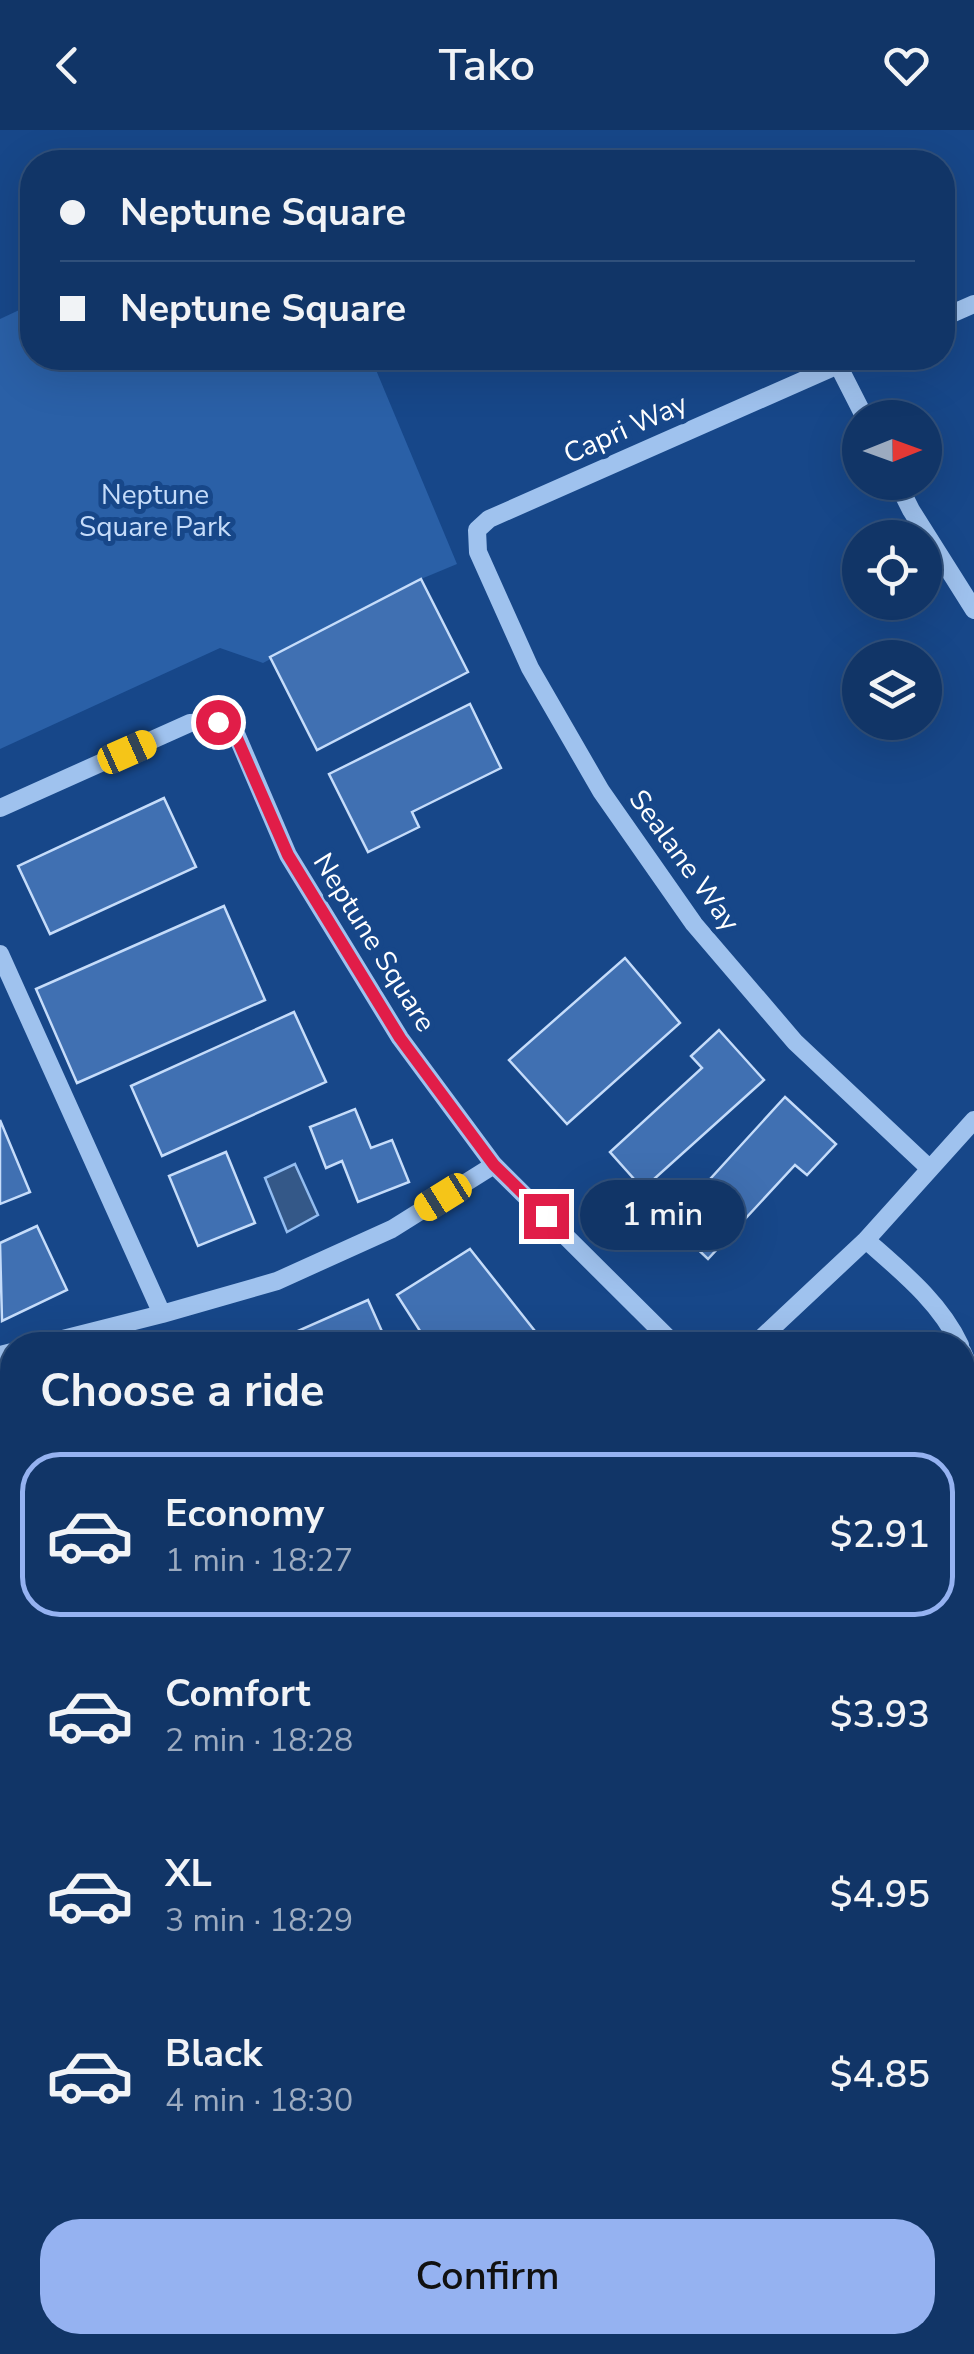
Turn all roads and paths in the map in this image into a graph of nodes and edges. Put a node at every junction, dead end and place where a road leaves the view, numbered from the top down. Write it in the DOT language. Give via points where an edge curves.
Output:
graph roads {
  1 [pos="826,370"];
  2 [pos="849,370"];
  3 [pos="858,400"];
  4 [pos="906,500"];
  5 [pos="478,530"];
  6 [pos="974,610"];
  7 [pos="0,808"];
  8 [pos="0,954"];
  9 [pos="974,1120"];
  10 [pos="494,1165"];
  11 [pos="929,1168"];
  12 [pos="866,1240"];
  13 [pos="162,1314"];
  14 [pos="91,1332"];
  15 [pos="662,1332"];
  16 [pos="768,1332"];
  17 [pos="954,1332"];
  1 -- 5 [label="street, Capri Way" via="489,519"];
  2 -- 3 [label="street"];
  4 -- 6 [label="street"];
  5 -- 11 [label="street, Sealane Way" via="478,552 530,668 602,792 684,909 796,1042"];
  7 -- 10 [label="street, Neptune Square" via="190,723 218,722 236,736 288,855 400,1038"];
  8 -- 13 [label="street"];
  9 -- 11 [label="street"];
  10 -- 13 [label="street" via="392,1230 277,1281"];
  10 -- 15 [label="street, Neptune Square"];
  11 -- 12 [label="street"];
  12 -- 16 [label="street"];
  12 -- 17 [label="street" via="917,1286"];
  13 -- 14 [label="street"];
}
